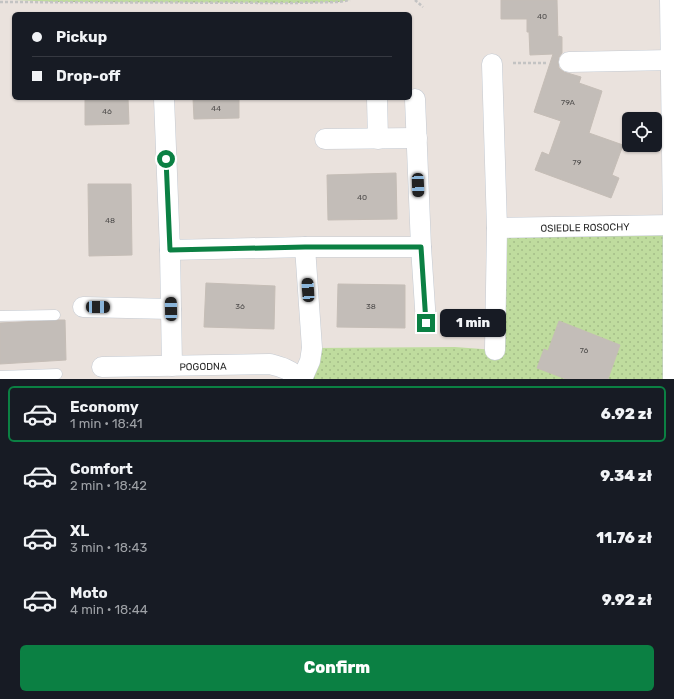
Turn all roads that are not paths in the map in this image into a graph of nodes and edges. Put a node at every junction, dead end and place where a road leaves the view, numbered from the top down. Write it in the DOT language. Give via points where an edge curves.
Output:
graph roads {
  1 [pos="670,0"];
  2 [pos="670,60"];
  3 [pos="569,62"];
  4 [pos="492,64"];
  5 [pos="415,99"];
  6 [pos="164,100"];
  7 [pos="377,100"];
  8 [pos="417,138"];
  9 [pos="325,139"];
  10 [pos="378,139"];
  11 [pos="673,225"];
  12 [pos="497,228"];
  13 [pos="305,247"];
  14 [pos="421,247"];
  15 [pos="170,250"];
  16 [pos="83,307"];
  17 [pos="171,309"];
  18 [pos="55,315"];
  19 [pos="0,316"];
  20 [pos="426,323"];
  21 [pos="674,347"];
  22 [pos="495,350"];
  23 [pos="102,366"];
  24 [pos="172,366"];
  25 [pos="57,374"];
  26 [pos="0,376"];
  27 [pos="301,379"];
  28 [pos="673,379"];
  1 -- 2 [label="street"];
  2 -- 3 [label="street"];
  2 -- 11 [label="street"];
  4 -- 12 [label="street"];
  5 -- 8 [label="street"];
  6 -- 15 [label="street"];
  7 -- 10 [label="street"];
  8 -- 10 [label="street"];
  8 -- 14 [label="street"];
  9 -- 10 [label="street"];
  11 -- 12 [label="street, OSIEDLE ROSOCHY"];
  11 -- 21 [label="street"];
  12 -- 22 [label="street"];
  13 -- 14 [label="street"];
  13 -- 15 [label="street"];
  13 -- 27 [label="street, POGODNA" via="312,348 310,362"];
  14 -- 20 [label="street"];
  15 -- 17 [label="street"];
  16 -- 17 [label="street"];
  17 -- 24 [label="street"];
  18 -- 19 [label="lane"];
  21 -- 28 [label="street"];
  23 -- 24 [label="street, POGODNA"];
  24 -- 27 [label="street, POGODNA" via="270,364 294,372"];
  25 -- 26 [label="lane"];
}
